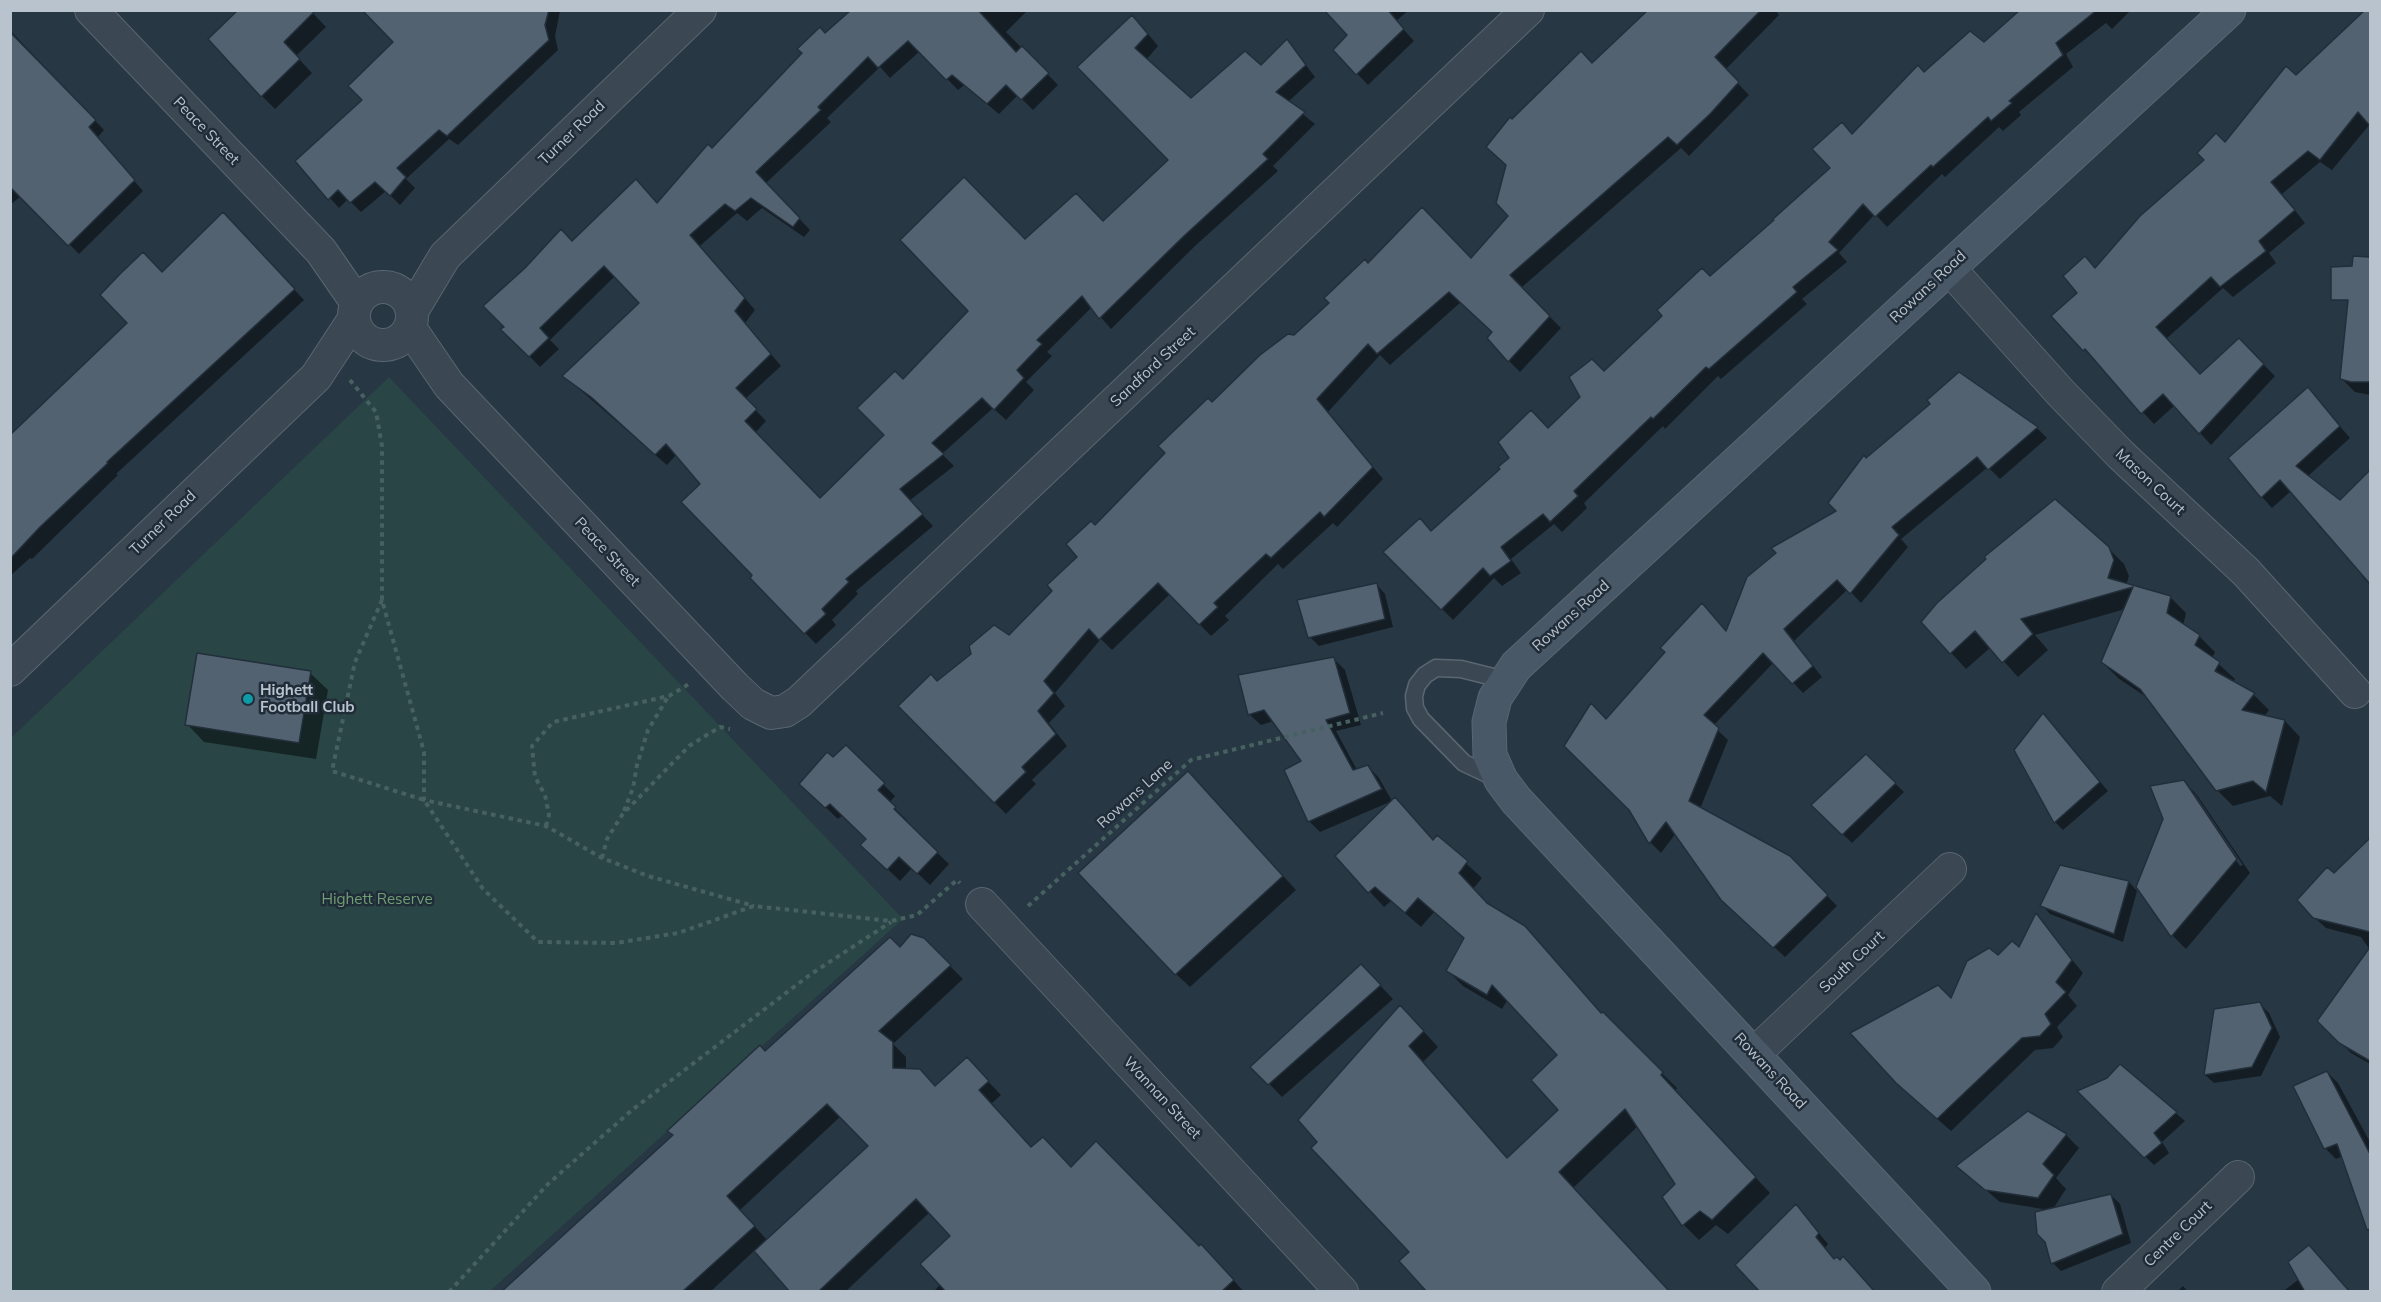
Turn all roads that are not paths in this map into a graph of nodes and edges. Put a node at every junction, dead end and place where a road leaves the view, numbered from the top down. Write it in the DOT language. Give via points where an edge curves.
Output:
graph roads {
  1 [pos="91,10"];
  2 [pos="700,10"];
  3 [pos="1528,10"];
  4 [pos="2229,10"];
  5 [pos="444,256"];
  6 [pos="1949,268"];
  7 [pos="369,300"];
  8 [pos="396,332"];
  9 [pos="327,371"];
  10 [pos="10,669"];
  11 [pos="1505,680"];
  12 [pos="2355,692"];
  13 [pos="771,713"];
  14 [pos="1502,780"];
  15 [pos="1950,869"];
  16 [pos="982,904"];
  17 [pos="1754,1054"];
  18 [pos="2238,1177"];
  19 [pos="1342,1292"];
  20 [pos="1974,1292"];
  21 [pos="2118,1292"];
  1 -- 7 [label="street, Peace Street"];
  2 -- 5 [label="street, Turner Road"];
  3 -- 13 [label="street, Sandford Street" via="799,702 785,711"];
  4 -- 6 [label="street, Rowans Road"];
  5 -- 7 [label="street, Turner Road"];
  5 -- 8 [label="street, Turner Road"];
  6 -- 11 [label="street, Rowans Road"];
  6 -- 12 [label="street, Mason Court" via="2060,392 2246,572"];
  7 -- 8 [label="street" via="361,336"];
  7 -- 8 [label="street" via="405,296"];
  7 -- 9 [label="street, Turner Road"];
  8 -- 9 [label="street, Turner Road"];
  8 -- 13 [label="street, Peace Street" via="735,687 753,704"];
  9 -- 10 [label="street, Turner Road"];
  11 -- 14 [label="street, Rowans Road" via="1495,698 1488,730 1490,755"];
  11 -- 14 [label="lane" via="1461,669 1436,668 1417,685 1414,696 1421,719 1464,764"];
  14 -- 17 [label="street, Rowans Road" via="1516,800"];
  15 -- 17 [label="street, South Court"];
  16 -- 19 [label="street, Wannan Street"];
  17 -- 20 [label="street, Rowans Road"];
  18 -- 21 [label="street, Centre Court"];
}
